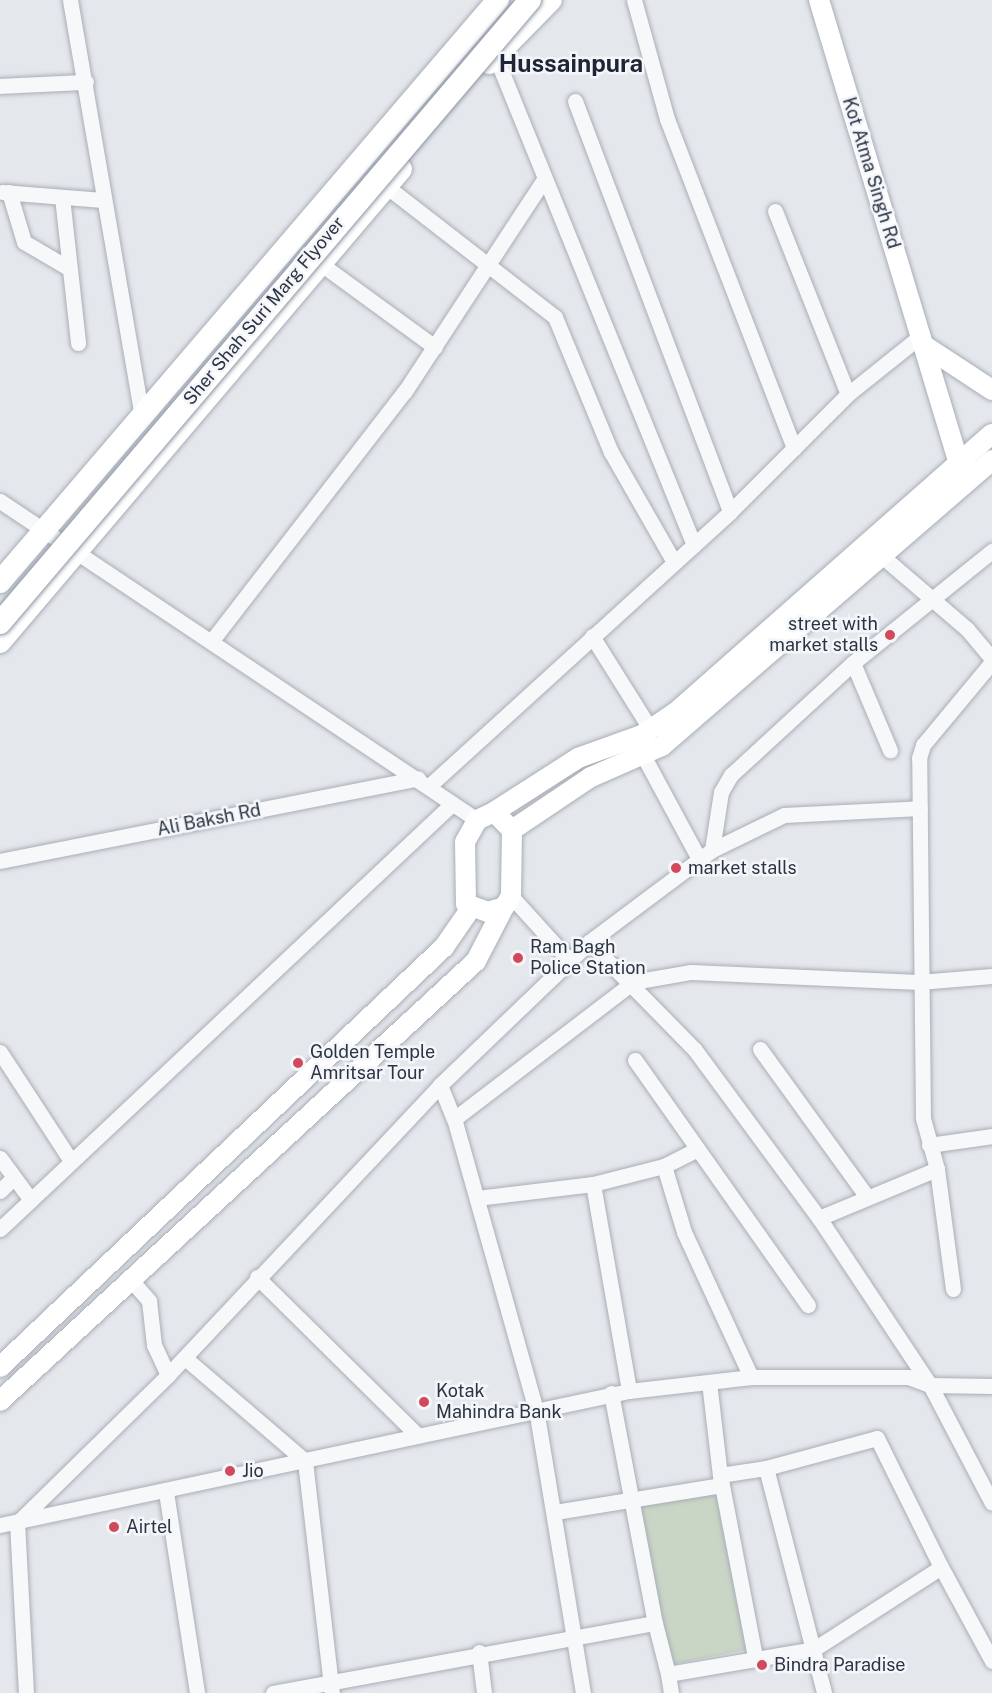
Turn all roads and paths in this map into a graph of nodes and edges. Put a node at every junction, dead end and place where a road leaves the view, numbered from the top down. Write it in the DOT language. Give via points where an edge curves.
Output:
graph roads {
  1 [pos="70,0"];
  2 [pos="498,0"];
  3 [pos="513,0"];
  4 [pos="530,0"];
  5 [pos="551,0"];
  6 [pos="634,0"];
  7 [pos="819,0"];
  8 [pos="495,55"];
  9 [pos="86,82"];
  10 [pos="0,86"];
  11 [pos="574,101"];
  12 [pos="543,181"];
  13 [pos="386,186"];
  14 [pos="4,192"];
  15 [pos="62,197"];
  16 [pos="103,200"];
  17 [pos="775,211"];
  18 [pos="321,264"];
  19 [pos="487,264"];
  20 [pos="70,269"];
  21 [pos="924,341"];
  22 [pos="78,343"];
  23 [pos="435,347"];
  24 [pos="992,390"];
  25 [pos="848,394"];
  26 [pos="142,419"];
  27 [pos="992,434"];
  28 [pos="794,448"];
  29 [pos="957,460"];
  30 [pos="992,460"];
  31 [pos="964,480"];
  32 [pos="0,501"];
  33 [pos="730,512"];
  34 [pos="47,531"];
  35 [pos="694,545"];
  36 [pos="992,551"];
  37 [pos="81,552"];
  38 [pos="883,557"];
  39 [pos="674,562"];
  40 [pos="0,582"];
  41 [pos="932,598"];
  42 [pos="0,600"];
  43 [pos="0,623"];
  44 [pos="592,636"];
  45 [pos="213,639"];
  46 [pos="0,642"];
  47 [pos="992,660"];
  48 [pos="853,663"];
  49 [pos="642,741"];
  50 [pos="890,750"];
  51 [pos="423,782"];
  52 [pos="452,804"];
  53 [pos="920,808"];
  54 [pos="486,816"];
  55 [pos="512,830"];
  56 [pos="705,854"];
  57 [pos="0,861"];
  58 [pos="508,901"];
  59 [pos="471,908"];
  60 [pos="589,942"];
  61 [pos="568,959"];
  62 [pos="992,976"];
  63 [pos="633,982"];
  64 [pos="919,982"];
  65 [pos="760,1049"];
  66 [pos="0,1052"];
  67 [pos="635,1060"];
  68 [pos="440,1085"];
  69 [pos="454,1119"];
  70 [pos="992,1136"];
  71 [pos="930,1145"];
  72 [pos="697,1149"];
  73 [pos="0,1158"];
  74 [pos="71,1161"];
  75 [pos="664,1166"];
  76 [pos="937,1168"];
  77 [pos="13,1178"];
  78 [pos="592,1184"];
  79 [pos="0,1191"];
  80 [pos="867,1197"];
  81 [pos="477,1198"];
  82 [pos="31,1200"];
  83 [pos="819,1218"];
  84 [pos="0,1229"];
  85 [pos="257,1277"];
  86 [pos="131,1280"];
  87 [pos="953,1289"];
  88 [pos="808,1305"];
  89 [pos="185,1358"];
  90 [pos="0,1366"];
  91 [pos="168,1375"];
  92 [pos="751,1377"];
  93 [pos="709,1382"];
  94 [pos="930,1385"];
  95 [pos="992,1386"];
  96 [pos="629,1390"];
  97 [pos="611,1393"];
  98 [pos="0,1401"];
  99 [pos="536,1410"];
  100 [pos="416,1434"];
  101 [pos="305,1461"];
  102 [pos="766,1468"];
  103 [pos="721,1480"];
  104 [pos="166,1492"];
  105 [pos="633,1500"];
  106 [pos="992,1503"];
  107 [pos="555,1512"];
  108 [pos="17,1523"];
  109 [pos="0,1526"];
  110 [pos="941,1567"];
  111 [pos="655,1623"];
  112 [pos="573,1635"];
  113 [pos="814,1649"];
  114 [pos="479,1652"];
  115 [pos="755,1657"];
  116 [pos="992,1662"];
  117 [pos="668,1674"];
  118 [pos="332,1688"];
  119 [pos="26,1693"];
  120 [pos="197,1693"];
  121 [pos="273,1693"];
  122 [pos="484,1693"];
  123 [pos="583,1693"];
  124 [pos="671,1693"];
  125 [pos="824,1693"];
  1 -- 9 [label="street"];
  2 -- 26 [label="highway"];
  3 -- 42 [label="highway, Sher Shah Suri Marg Flyover"];
  4 -- 43 [label="highway, Sher Shah Suri Marg Flyover, bridge"];
  5 -- 8 [label="highway"];
  6 -- 28 [label="street" via="668,119"];
  7 -- 21 [label="main road, Kot Atma Singh Rd"];
  8 -- 12 [label="street"];
  8 -- 13 [label="highway"];
  9 -- 10 [label="street"];
  9 -- 16 [label="street"];
  11 -- 33 [label="street"];
  12 -- 19 [label="street"];
  12 -- 35 [label="street"];
  13 -- 18 [label="highway"];
  13 -- 19 [label="street"];
  14 -- 15 [label="street"];
  14 -- 20 [label="street" via="24,242"];
  15 -- 16 [label="street"];
  15 -- 20 [label="street"];
  16 -- 26 [label="street"];
  17 -- 25 [label="street"];
  18 -- 23 [label="street"];
  18 -- 37 [label="highway"];
  19 -- 23 [label="street"];
  19 -- 39 [label="street" via="564,329 612,453"];
  20 -- 22 [label="street"];
  21 -- 24 [label="main road"];
  21 -- 25 [label="street"];
  21 -- 29 [label="main road, Kot Atma Singh Rd"];
  23 -- 45 [label="street"];
  25 -- 28 [label="street"];
  26 -- 34 [label="highway"];
  27 -- 29 [label="main road"];
  28 -- 33 [label="street"];
  29 -- 31 [label="main road, Kot Atma Singh Rd"];
  29 -- 49 [label="main road"];
  30 -- 31 [label="main road"];
  31 -- 38 [label="main road"];
  32 -- 34 [label="street"];
  33 -- 35 [label="street"];
  34 -- 37 [label="street"];
  34 -- 40 [label="highway"];
  35 -- 39 [label="street"];
  36 -- 41 [label="street"];
  37 -- 45 [label="street"];
  37 -- 46 [label="highway"];
  38 -- 41 [label="street"];
  38 -- 49 [label="main road" via="709,709"];
  39 -- 44 [label="street"];
  41 -- 47 [label="street"];
  41 -- 48 [label="street"];
  44 -- 49 [label="street"];
  44 -- 51 [label="street"];
  45 -- 51 [label="street"];
  47 -- 53 [label="street" via="921,748"];
  48 -- 50 [label="street"];
  48 -- 56 [label="street" via="731,775 721,792"];
  49 -- 54 [label="main road" via="578,758"];
  49 -- 55 [label="main road"];
  49 -- 56 [label="street"];
  51 -- 52 [label="street"];
  51 -- 57 [label="street, Ali Baksh Rd"];
  52 -- 54 [label="street"];
  52 -- 74 [label="street"];
  53 -- 56 [label="street" via="797,811"];
  53 -- 64 [label="street"];
  54 -- 55 [label="main road"];
  54 -- 59 [label="main road" via="465,842 463,893"];
  55 -- 58 [label="main road"];
  56 -- 60 [label="street"];
  58 -- 59 [label="main road" via="488,912"];
  58 -- 61 [label="street"];
  58 -- 86 [label="main road" via="476,961"];
  59 -- 90 [label="main road" via="444,947"];
  60 -- 61 [label="street"];
  60 -- 63 [label="street"];
  61 -- 68 [label="street"];
  62 -- 64 [label="street"];
  63 -- 64 [label="street" via="691,972"];
  63 -- 69 [label="street"];
  63 -- 83 [label="street" via="695,1050"];
  64 -- 71 [label="street" via="923,1118"];
  65 -- 80 [label="street"];
  66 -- 74 [label="street"];
  67 -- 72 [label="street"];
  68 -- 69 [label="street"];
  68 -- 85 [label="street"];
  69 -- 81 [label="street"];
  70 -- 71 [label="street"];
  71 -- 76 [label="street"];
  72 -- 75 [label="street"];
  72 -- 88 [label="street"];
  73 -- 77 [label="street"];
  74 -- 82 [label="street"];
  75 -- 78 [label="street"];
  75 -- 92 [label="street" via="684,1232"];
  76 -- 80 [label="street"];
  76 -- 87 [label="street"];
  77 -- 79 [label="street"];
  77 -- 82 [label="street"];
  78 -- 81 [label="street"];
  78 -- 96 [label="street"];
  80 -- 83 [label="street"];
  81 -- 99 [label="street"];
  82 -- 84 [label="street"];
  83 -- 94 [label="street"];
  85 -- 89 [label="street"];
  85 -- 100 [label="street"];
  86 -- 91 [label="street" via="149,1301 154,1345"];
  86 -- 98 [label="main road"];
  89 -- 91 [label="street"];
  89 -- 101 [label="street"];
  91 -- 108 [label="street"];
  92 -- 93 [label="street"];
  92 -- 94 [label="street" via="908,1377"];
  93 -- 96 [label="street"];
  93 -- 103 [label="street"];
  94 -- 95 [label="street"];
  94 -- 106 [label="street"];
  96 -- 97 [label="street"];
  97 -- 99 [label="street"];
  97 -- 105 [label="street"];
  99 -- 100 [label="street"];
  99 -- 107 [label="street"];
  100 -- 101 [label="street"];
  101 -- 104 [label="street"];
  101 -- 118 [label="street"];
  102 -- 103 [label="street"];
  102 -- 110 [label="street" via="877,1438"];
  102 -- 113 [label="street"];
  103 -- 105 [label="street"];
  103 -- 115 [label="street"];
  104 -- 108 [label="street"];
  104 -- 120 [label="street"];
  105 -- 107 [label="street"];
  105 -- 111 [label="street"];
  107 -- 112 [label="street"];
  108 -- 109 [label="street"];
  108 -- 119 [label="street"];
  110 -- 113 [label="street"];
  110 -- 116 [label="street"];
  111 -- 112 [label="street"];
  111 -- 117 [label="street"];
  112 -- 114 [label="street"];
  112 -- 123 [label="street"];
  113 -- 115 [label="street"];
  113 -- 125 [label="street"];
  114 -- 118 [label="street"];
  114 -- 122 [label="street"];
  115 -- 117 [label="street"];
  117 -- 124 [label="street"];
  118 -- 121 [label="street"];
}
